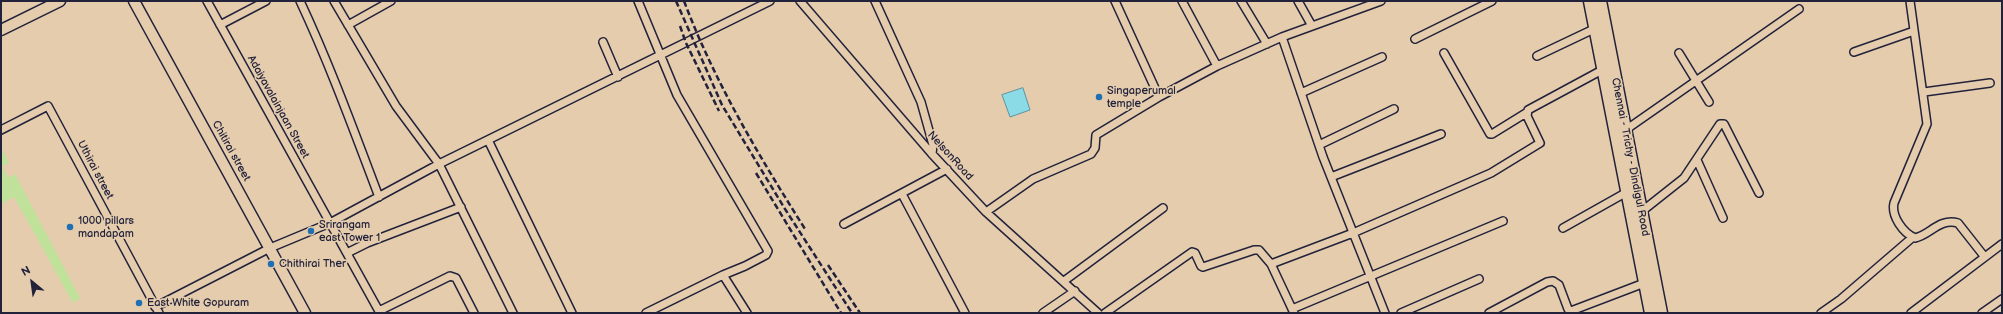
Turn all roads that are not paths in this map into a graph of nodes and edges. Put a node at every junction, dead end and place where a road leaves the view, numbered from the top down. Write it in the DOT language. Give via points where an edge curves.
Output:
graph roads {
  1 [pos="60,1"];
  2 [pos="134,1"];
  3 [pos="207,1"];
  4 [pos="266,1"];
  5 [pos="300,1"];
  6 [pos="334,1"];
  7 [pos="391,1"];
  8 [pos="638,1"];
  9 [pos="770,1"];
  10 [pos="800,1"];
  11 [pos="875,1"];
  12 [pos="1115,1"];
  13 [pos="1182,1"];
  14 [pos="1242,1"];
  15 [pos="1298,1"];
  16 [pos="1381,1"];
  17 [pos="1492,1"];
  18 [pos="1590,1"];
  19 [pos="1600,1"];
  20 [pos="1910,1"];
  21 [pos="1799,9"];
  22 [pos="220,25"];
  23 [pos="348,25"];
  24 [pos="1312,26"];
  25 [pos="1596,28"];
  26 [pos="1,30"];
  27 [pos="1914,31"];
  28 [pos="1282,37"];
  29 [pos="1415,39"];
  30 [pos="603,42"];
  31 [pos="1267,44"];
  32 [pos="1854,52"];
  33 [pos="1444,53"];
  34 [pos="1679,53"];
  35 [pos="661,56"];
  36 [pos="1537,56"];
  37 [pos="1382,57"];
  38 [pos="1217,66"];
  39 [pos="1604,69"];
  40 [pos="618,77"];
  41 [pos="1696,82"];
  42 [pos="1990,83"];
  43 [pos="1924,92"];
  44 [pos="1301,93"];
  45 [pos="1160,97"];
  46 [pos="1709,102"];
  47 [pos="1394,109"];
  48 [pos="1526,113"];
  49 [pos="1,130"];
  50 [pos="1622,132"];
  51 [pos="1441,134"];
  52 [pos="488,140"];
  53 [pos="1319,145"];
  54 [pos="932,154"];
  55 [pos="1697,160"];
  56 [pos="439,164"];
  57 [pos="947,169"];
  58 [pos="1331,177"];
  59 [pos="1759,193"];
  60 [pos="902,194"];
  61 [pos="379,197"];
  62 [pos="1635,202"];
  63 [pos="461,207"];
  64 [pos="1163,208"];
  65 [pos="986,212"];
  66 [pos="1723,218"];
  67 [pos="1503,221"];
  68 [pos="330,223"];
  69 [pos="844,224"];
  70 [pos="1563,228"];
  71 [pos="1353,233"];
  72 [pos="1913,237"];
  73 [pos="2002,244"];
  74 [pos="270,248"];
  75 [pos="347,254"];
  76 [pos="1984,256"];
  77 [pos="1271,264"];
  78 [pos="723,275"];
  79 [pos="1370,276"];
  80 [pos="1478,279"];
  81 [pos="1064,281"];
  82 [pos="1649,281"];
  83 [pos="1075,291"];
  84 [pos="2002,299"];
  85 [pos="157,310"];
  86 [pos="1293,311"];
  87 [pos="379,312"];
  88 [pos="569,312"];
  89 [pos="305,313"];
  90 [pos="474,313"];
  91 [pos="513,313"];
  92 [pos="646,313"];
  93 [pos="748,313"];
  94 [pos="965,313"];
  95 [pos="1043,313"];
  96 [pos="1098,313"];
  97 [pos="1105,313"];
  98 [pos="1385,313"];
  99 [pos="1401,313"];
  100 [pos="1489,313"];
  101 [pos="1651,313"];
  102 [pos="1661,313"];
  103 [pos="1821,313"];
  104 [pos="1912,313"];
  105 [pos="1982,313"];
  1 -- 26 [label="street"];
  2 -- 74 [label="street, Chitirai street"];
  3 -- 22 [label="street, Adaiyavalainjaan Street"];
  4 -- 22 [label="street"];
  5 -- 61 [label="street" via="339,91"];
  6 -- 23 [label="street"];
  7 -- 23 [label="street"];
  8 -- 35 [label="street"];
  9 -- 35 [label="street"];
  10 -- 54 [label="street, NelsonRoad"];
  11 -- 54 [label="street" via="921,102 933,145"];
  12 -- 45 [label="street"];
  13 -- 38 [label="street"];
  14 -- 31 [label="street"];
  15 -- 24 [label="street"];
  16 -- 24 [label="street"];
  17 -- 29 [label="street"];
  18 -- 25 [label="highway, Chennai - Trichy - Dindigul Road"];
  19 -- 50 [label="highway, Chennai - Trichy - Dindigul Road"];
  20 -- 27 [label="street"];
  21 -- 41 [label="street"];
  22 -- 68 [label="street, Adaiyavalainjaan Street"];
  23 -- 56 [label="street" via="396,106"];
  24 -- 28 [label="street"];
  25 -- 36 [label="street"];
  25 -- 39 [label="highway, Chennai - Trichy - Dindigul Road"];
  27 -- 32 [label="street"];
  27 -- 43 [label="street"];
  28 -- 31 [label="street"];
  28 -- 44 [label="street"];
  30 -- 40 [label="street"];
  31 -- 38 [label="street"];
  33 -- 48 [label="street" via="1491,134"];
  34 -- 41 [label="street"];
  35 -- 40 [label="street"];
  35 -- 78 [label="street" via="677,94 768,251 766,255"];
  37 -- 44 [label="street"];
  38 -- 45 [label="street"];
  39 -- 48 [label="street"];
  39 -- 50 [label="highway, Chennai - Trichy - Dindigul Road"];
  40 -- 52 [label="street"];
  41 -- 46 [label="street"];
  41 -- 50 [label="street"];
  42 -- 43 [label="street"];
  43 -- 72 [label="street" via="1926,129 1893,206 1894,216"];
  44 -- 53 [label="street"];
  45 -- 65 [label="street" via="1096,135 1095,148 1091,154 1033,179"];
  47 -- 53 [label="street"];
  48 -- 71 [label="street" via="1539,144 1490,173"];
  49 -- 85 [label="street, Uthirai street" via="48,106"];
  50 -- 62 [label="highway, Chennai - Trichy - Dindigul Road"];
  51 -- 58 [label="street"];
  52 -- 56 [label="street"];
  52 -- 88 [label="street"];
  53 -- 58 [label="street"];
  54 -- 57 [label="street, NelsonRoad"];
  55 -- 59 [label="street" via="1723,123"];
  55 -- 62 [label="street" via="1679,183"];
  55 -- 66 [label="street"];
  56 -- 61 [label="street"];
  56 -- 63 [label="street"];
  57 -- 60 [label="street"];
  57 -- 65 [label="street, NelsonRoad"];
  58 -- 71 [label="street"];
  60 -- 69 [label="street"];
  60 -- 94 [label="street"];
  61 -- 68 [label="street"];
  62 -- 70 [label="street"];
  62 -- 82 [label="highway, Chennai - Trichy - Dindigul Road"];
  63 -- 75 [label="street" via="367,243"];
  63 -- 91 [label="street"];
  64 -- 81 [label="street"];
  65 -- 81 [label="street, NelsonRoad"];
  67 -- 79 [label="street"];
  68 -- 74 [label="street"];
  68 -- 75 [label="street, Adaiyavalainjaan Street"];
  71 -- 77 [label="street"];
  71 -- 79 [label="street"];
  72 -- 76 [label="street" via="1920,237 1933,227 1958,223"];
  72 -- 103 [label="street"];
  73 -- 76 [label="street"];
  74 -- 85 [label="street"];
  74 -- 89 [label="street, Chitirai street"];
  75 -- 87 [label="street, Adaiyavalainjaan Street"];
  76 -- 104 [label="street"];
  77 -- 86 [label="street"];
  77 -- 97 [label="street" via="1258,250 1254,250 1203,267 1192,252"];
  78 -- 92 [label="street"];
  78 -- 93 [label="street"];
  79 -- 86 [label="street"];
  79 -- 98 [label="street"];
  80 -- 99 [label="street"];
  81 -- 83 [label="street, NelsonRoad"];
  82 -- 100 [label="street" via="1571,311 1559,285 1553,281 1547,282"];
  82 -- 101 [label="highway, Chennai - Trichy - Dindigul Road"];
  82 -- 102 [label="highway, Chennai - Trichy - Dindigul Road"];
  83 -- 95 [label="street"];
  83 -- 96 [label="street, NelsonRoad"];
  84 -- 105 [label="street"];
  87 -- 90 [label="street" via="450,276 456,278"];
}
